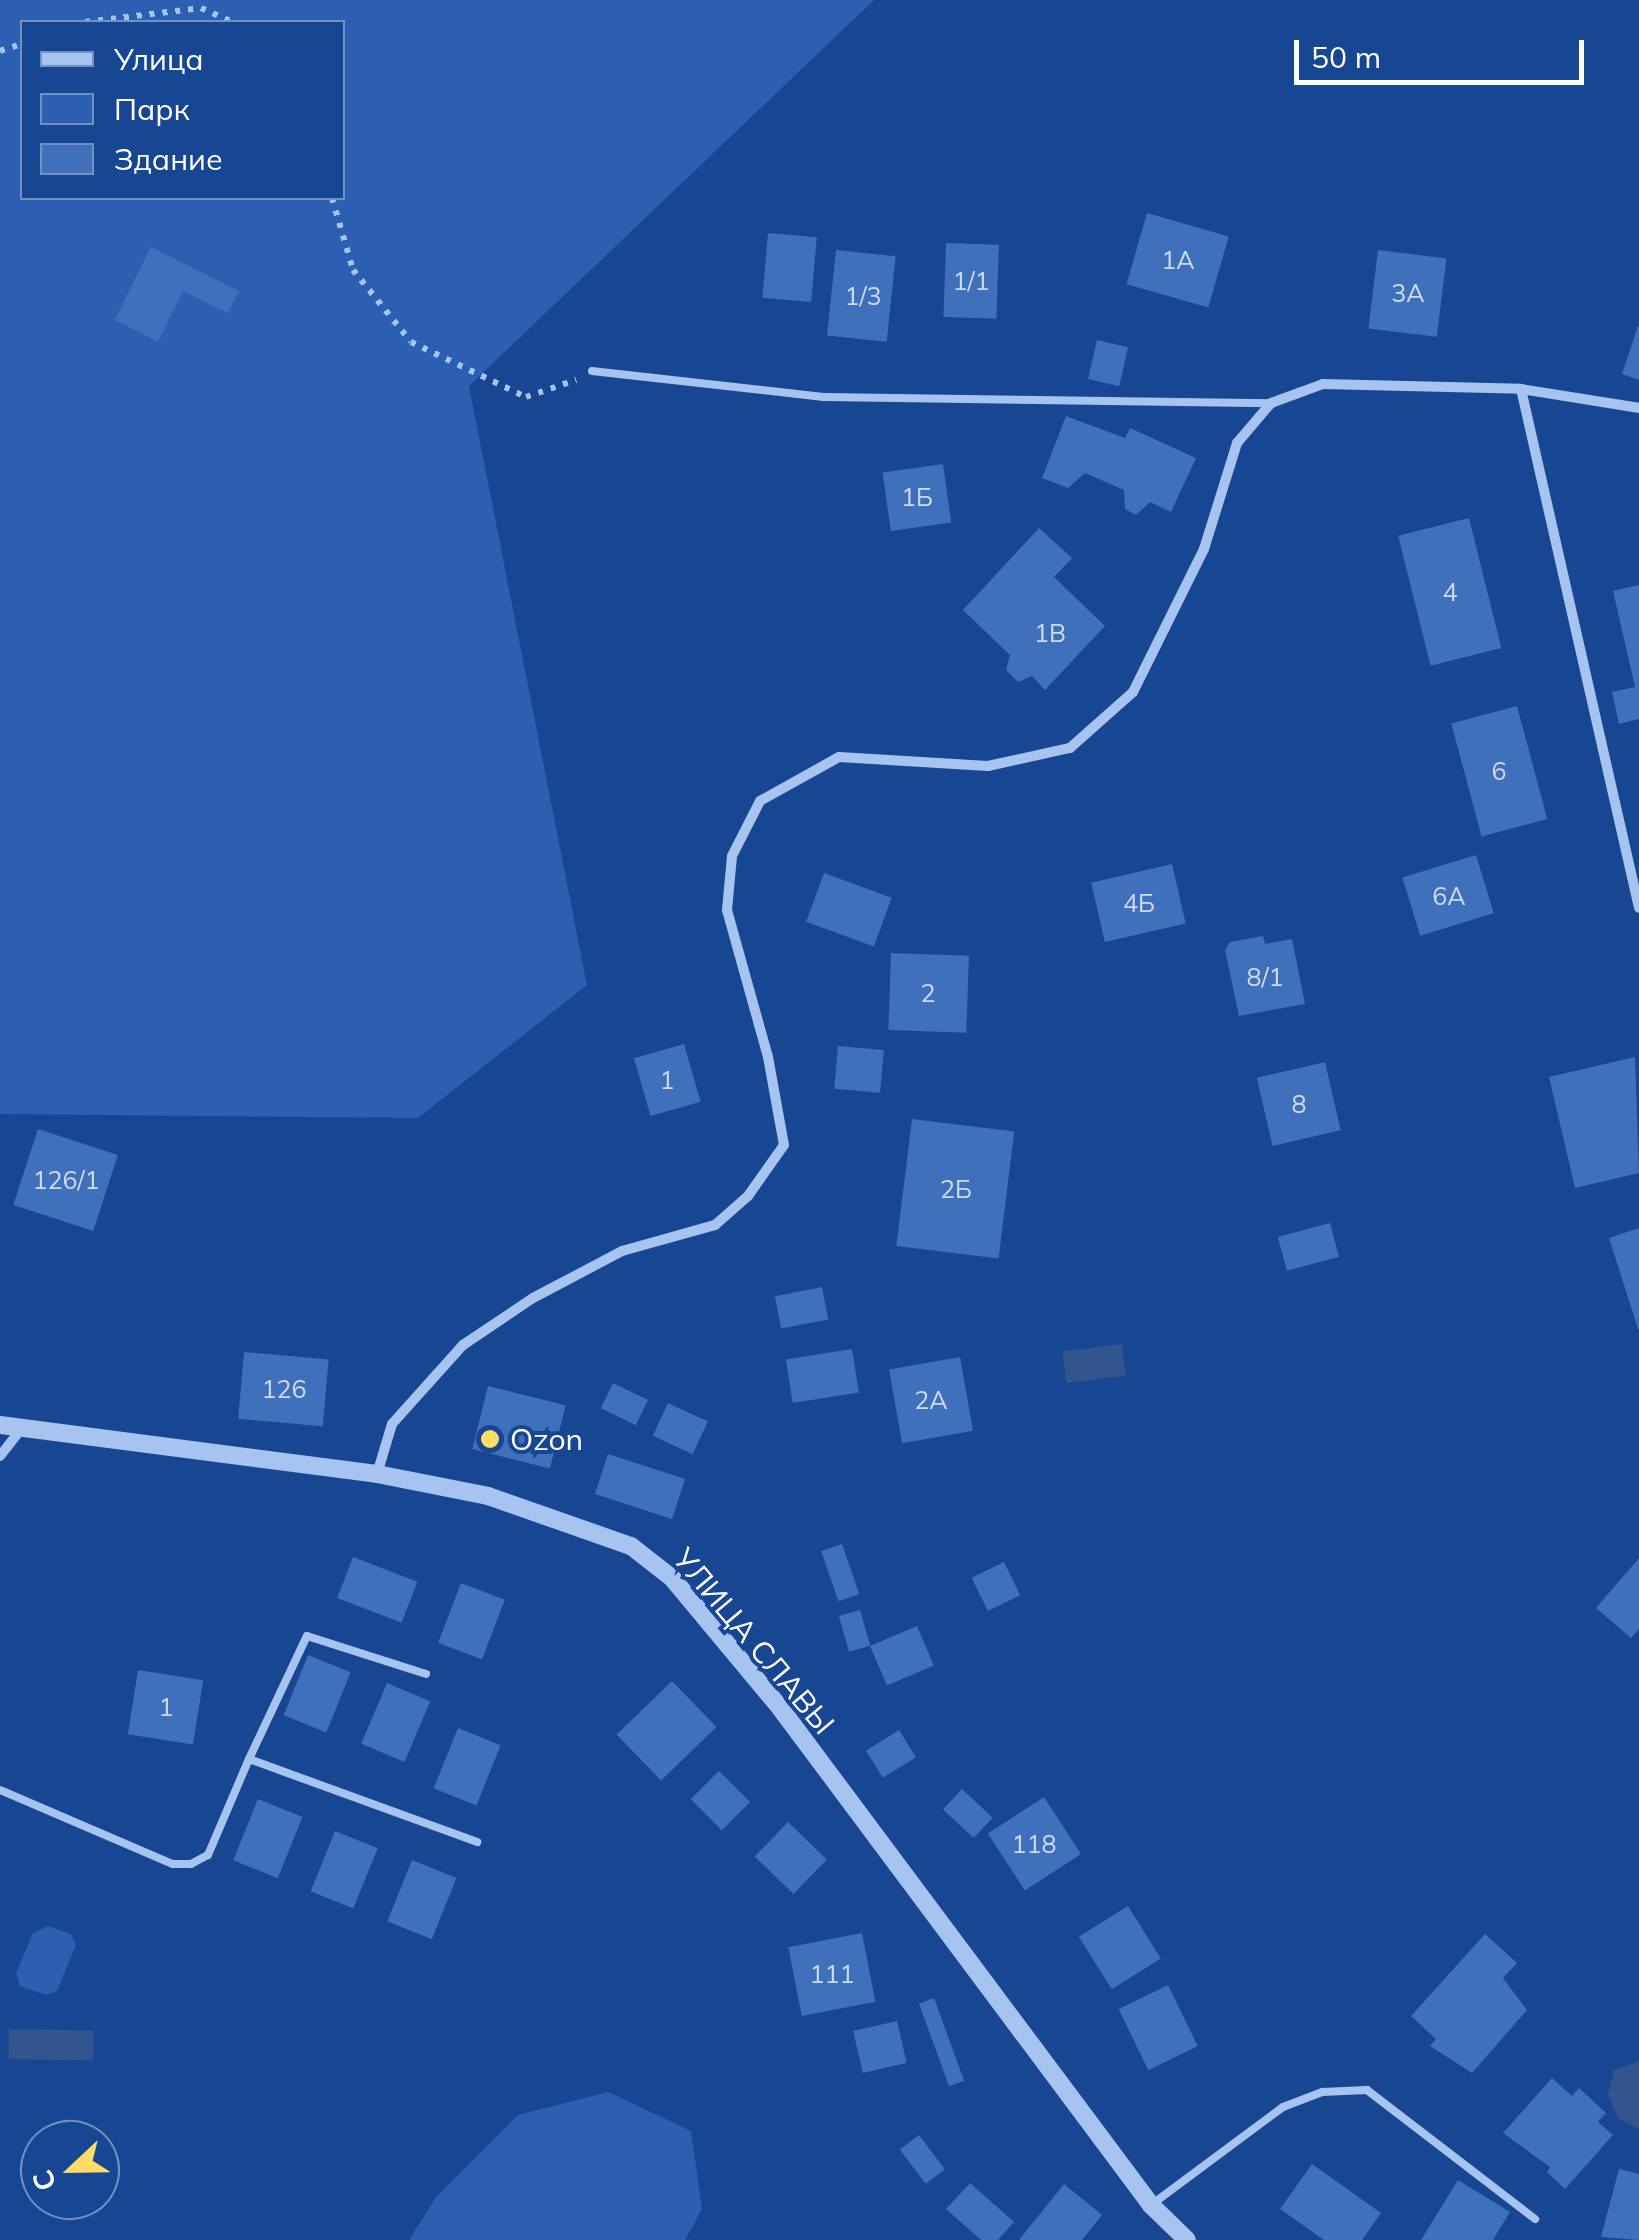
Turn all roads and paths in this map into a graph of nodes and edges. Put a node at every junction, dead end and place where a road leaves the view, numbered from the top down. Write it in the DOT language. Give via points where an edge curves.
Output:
graph roads {
  1 [pos="101,20"];
  2 [pos="228,20"];
  3 [pos="333,200"];
  4 [pos="592,371"];
  5 [pos="1521,389"];
  6 [pos="1271,402"];
  7 [pos="1639,408"];
  8 [pos="1639,908"];
  9 [pos="0,1425"];
  10 [pos="9,1434"];
  11 [pos="0,1456"];
  12 [pos="377,1474"];
  13 [pos="426,1674"];
  14 [pos="249,1759"];
  15 [pos="0,1790"];
  16 [pos="477,1842"];
  17 [pos="1151,2205"];
  18 [pos="1535,2219"];
  19 [pos="1187,2240"];
  1 -- 2 [label="path" via="201,8"];
  3 -- 4 [label="path" via="353,270 412,342 526,397"];
  4 -- 6 [label="lane" via="824,398"];
  5 -- 6 [label="street" via="1323,384"];
  5 -- 7 [label="street"];
  5 -- 8 [label="street"];
  6 -- 12 [label="street" via="1237,444 1204,549 1133,692 1070,748 988,766 839,757 760,801 732,856 727,910 768,1057 784,1145 748,1196 715,1225 622,1252 463,1345 392,1424"];
  9 -- 10 [label="street, УЛИЦА СЛАВЫ"];
  10 -- 11 [label="street"];
  10 -- 12 [label="street, УЛИЦА СЛАВЫ"];
  12 -- 17 [label="street, УЛИЦА СЛАВЫ" via="488,1496 580,1527 631,1546 672,1578 792,1724"];
  13 -- 14 [label="lane" via="308,1636"];
  14 -- 15 [label="lane" via="208,1854 191,1864 173,1864"];
  14 -- 16 [label="lane"];
  17 -- 18 [label="lane" via="1283,2107 1322,2092 1367,2090"];
  17 -- 19 [label="street, УЛИЦА СЛАВЫ"];
}
